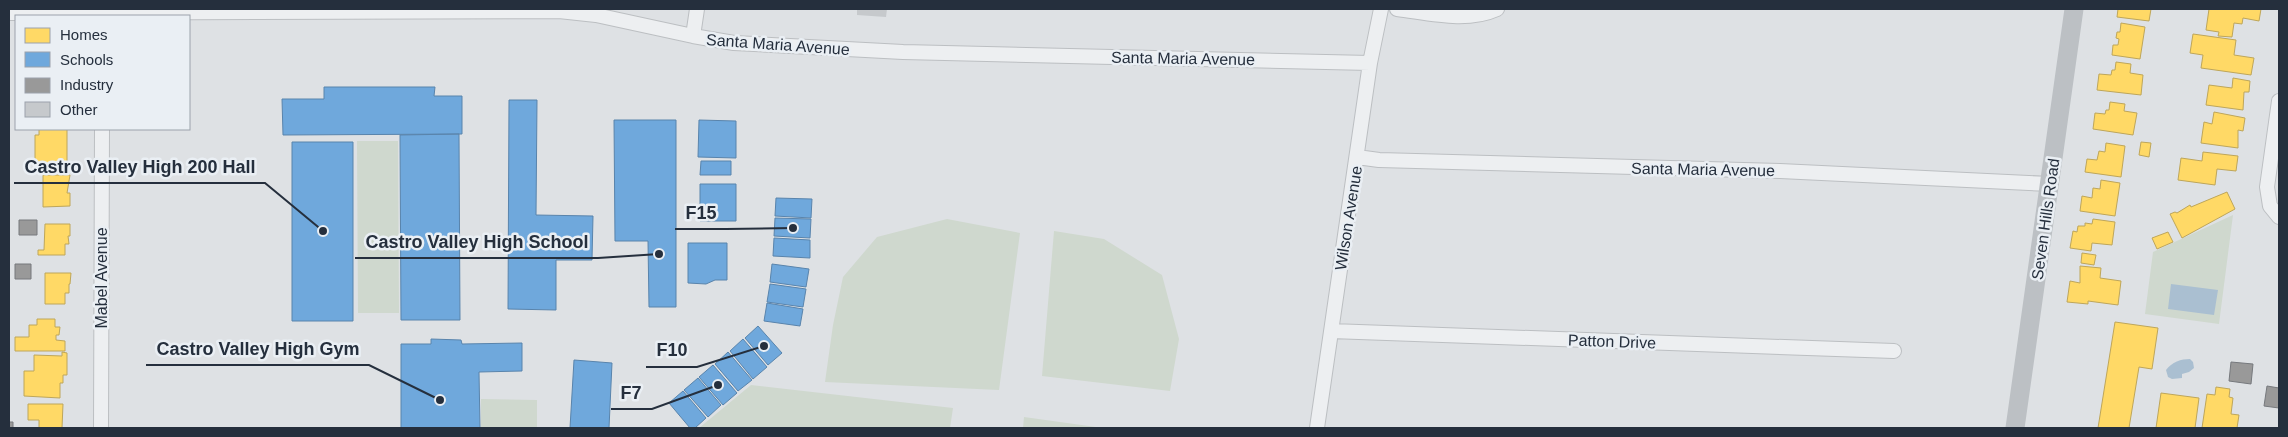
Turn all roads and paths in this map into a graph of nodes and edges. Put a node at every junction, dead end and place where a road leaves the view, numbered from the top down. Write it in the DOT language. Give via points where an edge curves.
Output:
graph roads {
  1 [pos="697,9"];
  2 [pos="1381,9"];
  3 [pos="1397,9"];
  4 [pos="1497,9"];
  5 [pos="2074,9"];
  6 [pos="9,13"];
  7 [pos="102,14"];
  8 [pos="693,36"];
  9 [pos="1370,63"];
  10 [pos="2279,101"];
  11 [pos="102,130"];
  12 [pos="1357,157"];
  13 [pos="2050,184"];
  14 [pos="2279,217"];
  15 [pos="1331,331"];
  16 [pos="1894,351"];
  17 [pos="101,428"];
  18 [pos="1317,428"];
  19 [pos="2015,428"];
  1 -- 8 [label="street"];
  2 -- 9 [label="street, Wilson Avenue"];
  3 -- 4 [label="street" via="1446,16"];
  5 -- 13 [label="street, Seven Hills Road"];
  6 -- 7 [label="street, Santa Maria Avenue"];
  7 -- 8 [label="street, Santa Maria Avenue" via="559,11 596,15"];
  8 -- 9 [label="street, Santa Maria Avenue" via="734,43 903,52"];
  9 -- 12 [label="street, Wilson Avenue"];
  10 -- 14 [label="street" via="2267,186 2270,206"];
  11 -- 17 [label="street, Mabel Avenue"];
  12 -- 13 [label="street, Santa Maria Avenue" via="1809,172"];
  12 -- 15 [label="street, Wilson Avenue"];
  13 -- 19 [label="street, Seven Hills Road"];
  15 -- 16 [label="street, Patton Drive"];
  15 -- 18 [label="street, Wilson Avenue"];
}
